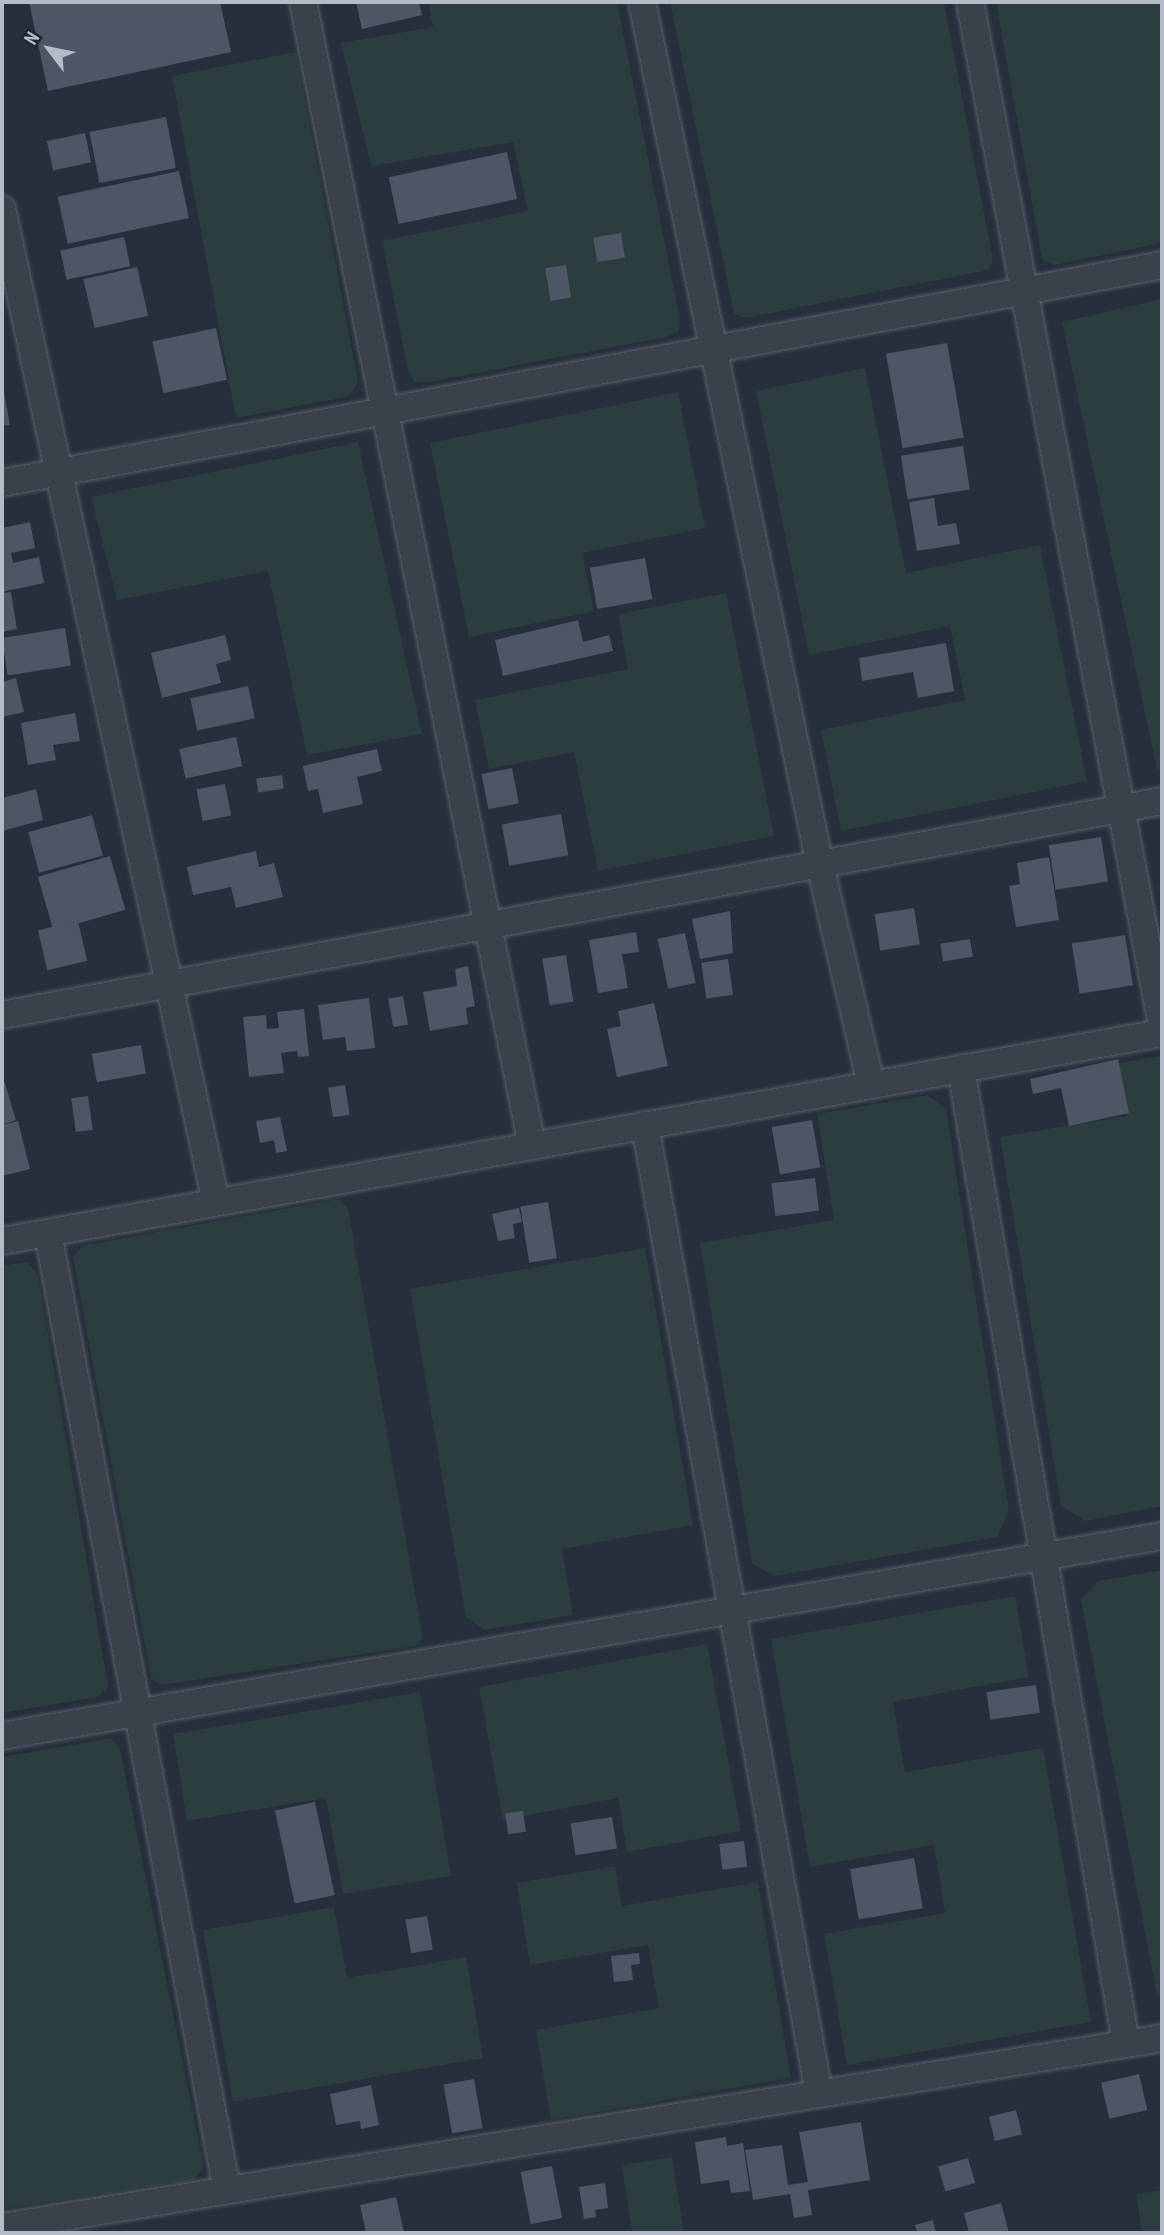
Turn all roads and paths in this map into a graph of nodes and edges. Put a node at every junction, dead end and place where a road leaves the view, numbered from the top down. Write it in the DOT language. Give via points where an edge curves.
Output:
graph roads {
  1 [pos="303,2"];
  2 [pos="642,2"];
  3 [pos="970,2"];
  4 [pos="2,209"];
  5 [pos="1162,265"];
  6 [pos="1024,291"];
  7 [pos="714,349"];
  8 [pos="385,411"];
  9 [pos="59,472"];
  10 [pos="2,483"];
  11 [pos="1162,801"];
  12 [pos="1121,809"];
  13 [pos="820,864"];
  14 [pos="488,925"];
  15 [pos="169,984"];
  16 [pos="2,1015"];
  17 [pos="1162,1026"];
  18 [pos="1162,1034"];
  19 [pos="961,1068"];
  20 [pos="871,1084"];
  21 [pos="645,1125"];
  22 [pos="533,1146"];
  23 [pos="216,1202"];
  24 [pos="48,1233"];
  25 [pos="2,1241"];
  26 [pos="1162,1536"];
  27 [pos="1043,1557"];
  28 [pos="732,1610"];
  29 [pos="138,1712"];
  30 [pos="2,1736"];
  31 [pos="1162,2038"];
  32 [pos="1126,2044"];
  33 [pos="819,2094"];
  34 [pos="227,2190"];
  35 [pos="2,2227"];
  1 -- 8 [label="street"];
  2 -- 7 [label="street"];
  3 -- 6 [label="street"];
  4 -- 9 [label="street"];
  5 -- 6 [label="street"];
  6 -- 7 [label="street"];
  6 -- 12 [label="street"];
  7 -- 8 [label="street"];
  7 -- 13 [label="street"];
  8 -- 9 [label="street"];
  8 -- 14 [label="street"];
  9 -- 10 [label="street"];
  9 -- 15 [label="street"];
  11 -- 12 [label="street"];
  12 -- 13 [label="street"];
  12 -- 17 [label="street"];
  13 -- 14 [label="street"];
  13 -- 20 [label="street"];
  14 -- 15 [label="street"];
  14 -- 22 [label="street"];
  15 -- 16 [label="street"];
  15 -- 23 [label="street"];
  18 -- 19 [label="street"];
  19 -- 20 [label="street"];
  19 -- 27 [label="street"];
  20 -- 21 [label="street"];
  21 -- 22 [label="street"];
  21 -- 28 [label="street"];
  22 -- 23 [label="street"];
  23 -- 24 [label="street"];
  24 -- 25 [label="street"];
  24 -- 29 [label="street"];
  26 -- 27 [label="street"];
  27 -- 28 [label="street"];
  27 -- 32 [label="street"];
  28 -- 29 [label="street"];
  28 -- 33 [label="street"];
  29 -- 30 [label="street"];
  29 -- 34 [label="street"];
  31 -- 32 [label="street"];
  32 -- 33 [label="street"];
  33 -- 34 [label="street"];
  34 -- 35 [label="street"];
}
